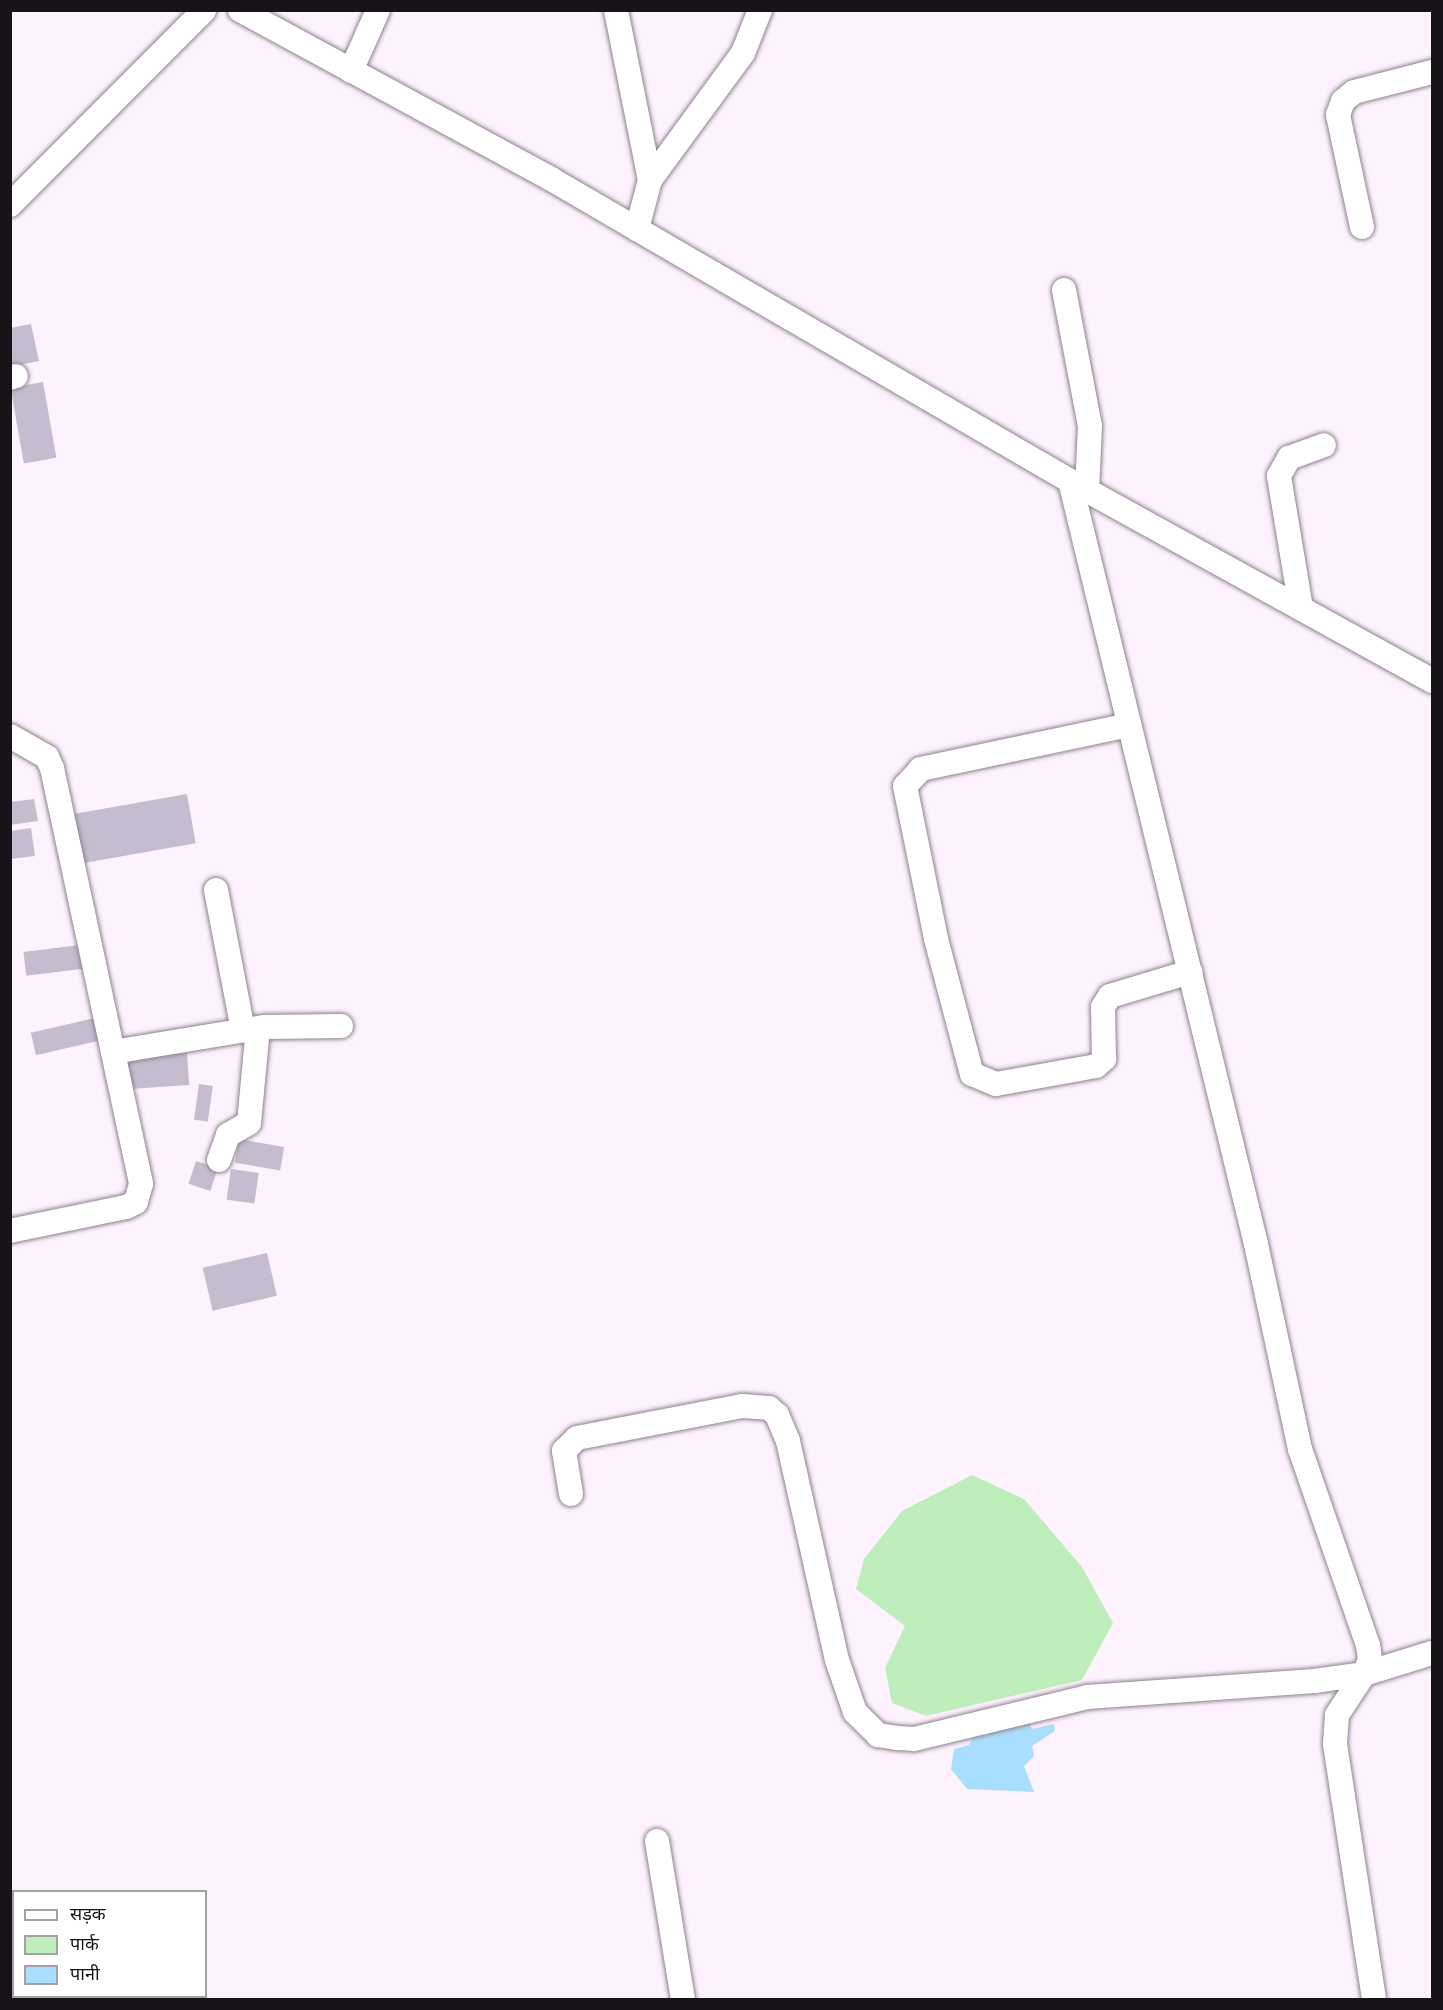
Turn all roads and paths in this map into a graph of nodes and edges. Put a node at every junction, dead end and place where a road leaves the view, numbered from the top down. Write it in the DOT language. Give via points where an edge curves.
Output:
graph roads {
  1 [pos="204,10"];
  2 [pos="240,10"];
  3 [pos="378,10"];
  4 [pos="616,10"];
  5 [pos="760,10"];
  6 [pos="351,71"];
  7 [pos="1432,72"];
  8 [pos="650,180"];
  9 [pos="10,205"];
  10 [pos="1362,227"];
  11 [pos="638,229"];
  12 [pos="1064,290"];
  13 [pos="1324,445"];
  14 [pos="1079,485"];
  15 [pos="1300,608"];
  16 [pos="1432,681"];
  17 [pos="1129,725"];
  18 [pos="10,736"];
  19 [pos="216,890"];
  20 [pos="1190,972"];
  21 [pos="341,1026"];
  22 [pos="251,1029"];
  23 [pos="113,1052"];
  24 [pos="219,1160"];
  25 [pos="10,1231"];
  26 [pos="571,1494"];
  27 [pos="1432,1653"];
  28 [pos="1364,1674"];
  29 [pos="657,1841"];
  30 [pos="683,2000"];
  31 [pos="1374,2000"];
  1 -- 9 [label="street"];
  2 -- 6 [label="street"];
  3 -- 6 [label="street"];
  4 -- 8 [label="street"];
  5 -- 8 [label="street" via="737,61"];
  6 -- 11 [label="street"];
  7 -- 10 [label="street" via="1354,92 1343,101 1338,115"];
  8 -- 11 [label="street"];
  11 -- 14 [label="street"];
  12 -- 14 [label="street" via="1090,426"];
  13 -- 15 [label="street" via="1289,458 1279,476"];
  14 -- 15 [label="street"];
  14 -- 17 [label="street"];
  15 -- 16 [label="street"];
  17 -- 20 [label="street"];
  17 -- 20 [label="street" via="921,769 905,786 905,801 967,1063 982,1082 996,1084 1096,1066 1104,1059 1103,1006 1110,996"];
  18 -- 23 [label="street" via="46,757 52,768"];
  19 -- 22 [label="street"];
  20 -- 28 [label="street" via="1300,1449 1368,1646 1370,1660"];
  21 -- 22 [label="street"];
  22 -- 23 [label="street"];
  22 -- 24 [label="street" via="249,1123 228,1135"];
  23 -- 25 [label="street" via="141,1193 126,1207"];
  26 -- 28 [label="street" via="564,1451 577,1438 742,1406 769,1408 777,1415 794,1465 837,1660 855,1712 878,1734 914,1739 1087,1697"];
  27 -- 28 [label="street"];
  28 -- 31 [label="street" via="1337,1715 1335,1744"];
  29 -- 30 [label="street"];
}
